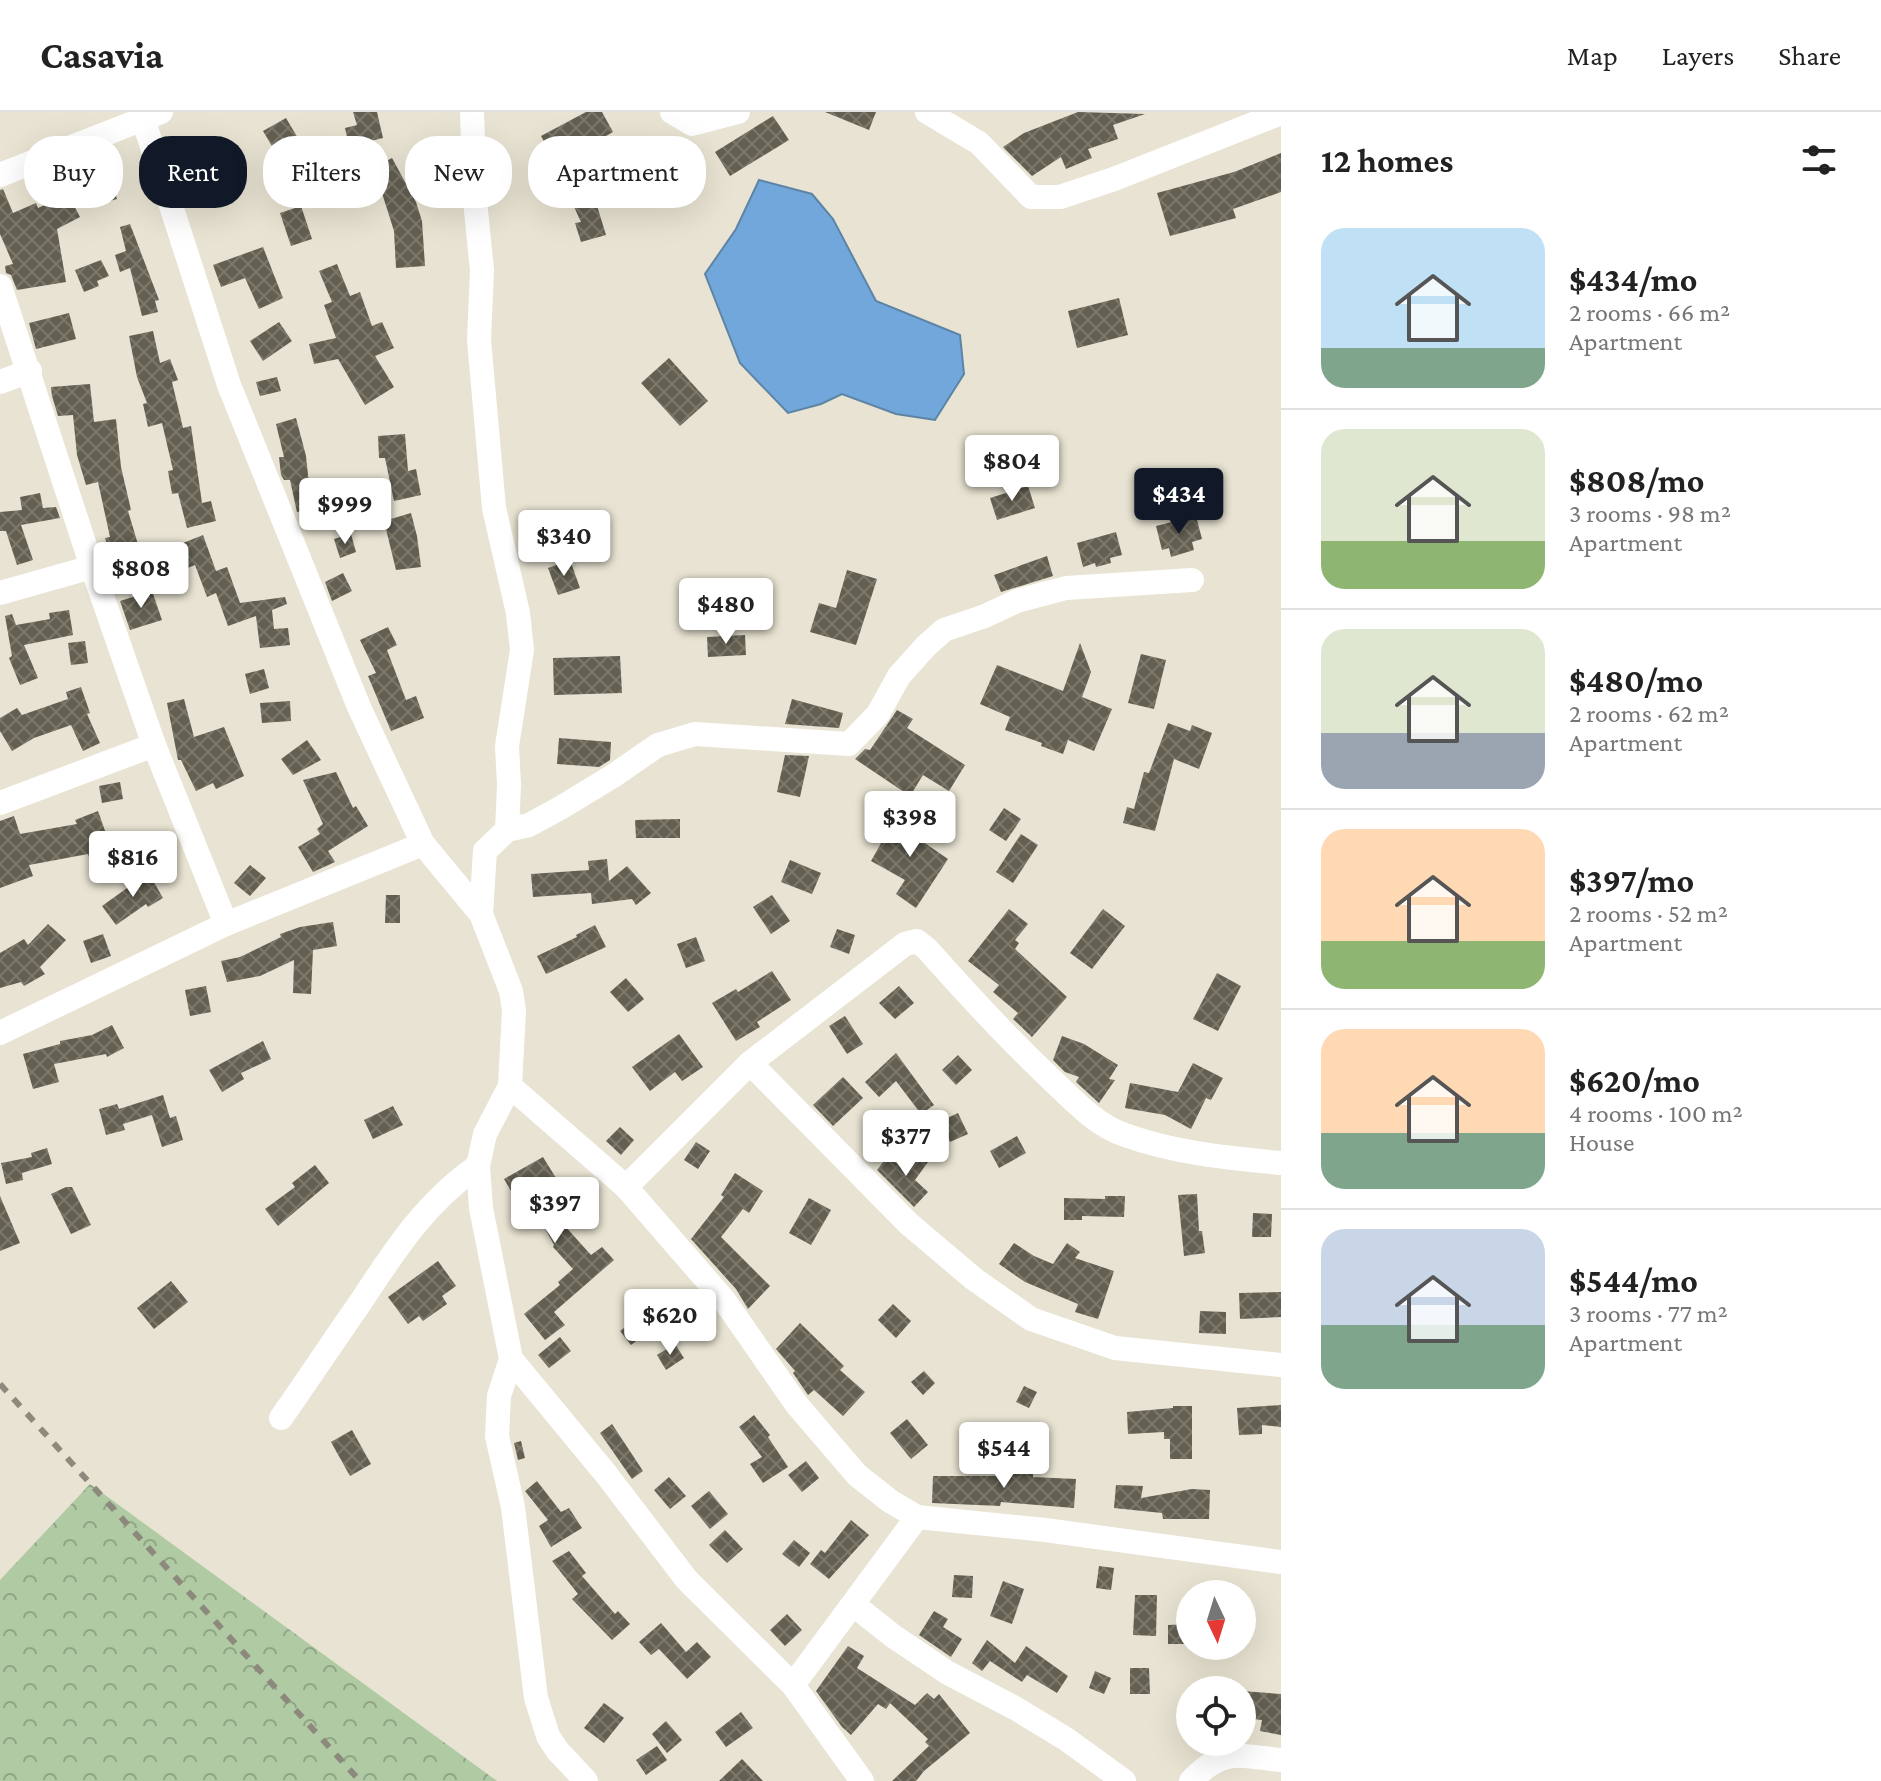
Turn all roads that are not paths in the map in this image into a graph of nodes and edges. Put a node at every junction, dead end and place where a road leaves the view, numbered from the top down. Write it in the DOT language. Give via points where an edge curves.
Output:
graph roads {
  1 [pos="472,112"];
  2 [pos="672,112"];
  3 [pos="738,112"];
  4 [pos="927,112"];
  5 [pos="1281,113"];
  6 [pos="152,116"];
  7 [pos="0,175"];
  8 [pos="0,286"];
  9 [pos="30,371"];
  10 [pos="0,382"];
  11 [pos="92,567"];
  12 [pos="1192,580"];
  13 [pos="0,593"];
  14 [pos="154,745"];
  15 [pos="0,803"];
  16 [pos="507,830"];
  17 [pos="423,844"];
  18 [pos="481,914"];
  19 [pos="226,924"];
  20 [pos="0,1033"];
  21 [pos="750,1063"];
  22 [pos="510,1086"];
  23 [pos="1281,1163"];
  24 [pos="478,1166"];
  25 [pos="626,1187"];
  26 [pos="511,1359"];
  27 [pos="1281,1365"];
  28 [pos="281,1418"];
  29 [pos="917,1517"];
  30 [pos="1281,1562"];
  31 [pos="854,1605"];
  32 [pos="793,1685"];
  33 [pos="1281,1760"];
  34 [pos="586,1781"];
  35 [pos="862,1781"];
  36 [pos="1124,1781"];
  37 [pos="1191,1781"];
  1 -- 16 [label="street" via="482,270 479,340 494,508 522,650 507,746"];
  2 -- 3 [label="street" via="692,124"];
  4 -- 5 [label="street" via="979,143 1031,197 1060,197 1114,179"];
  6 -- 7 [label="street"];
  6 -- 17 [label="street" via="229,385 359,707"];
  8 -- 9 [label="street"];
  9 -- 10 [label="street"];
  9 -- 11 [label="street"];
  11 -- 13 [label="street"];
  11 -- 14 [label="street"];
  12 -- 16 [label="street" via="1066,588 1017,601 944,630 899,676 878,714 849,744 695,734 658,745 551,813"];
  14 -- 15 [label="street"];
  14 -- 19 [label="street"];
  16 -- 18 [label="street" via="485,851"];
  17 -- 18 [label="street"];
  17 -- 19 [label="street"];
  18 -- 22 [label="street" via="511,991"];
  19 -- 20 [label="street"];
  21 -- 23 [label="street" via="905,944 917,941 1002,1033 1094,1119 1124,1135 1164,1146"];
  21 -- 25 [label="street"];
  21 -- 27 [label="street" via="909,1224 1031,1319 1115,1348"];
  22 -- 24 [label="street" via="485,1134"];
  22 -- 25 [label="street"];
  24 -- 26 [label="street" via="481,1208"];
  24 -- 28 [label="street" via="431,1204 402,1240"];
  25 -- 29 [label="street" via="724,1300 797,1405 857,1475"];
  26 -- 32 [label="street" via="687,1580"];
  26 -- 34 [label="street" via="499,1396 497,1436 513,1507 536,1698 548,1736"];
  29 -- 30 [label="street"];
  29 -- 31 [label="street"];
  31 -- 32 [label="street"];
  31 -- 36 [label="street" via="948,1673 1066,1739"];
  32 -- 35 [label="street"];
  33 -- 37 [label="street" via="1226,1755 1208,1763"];
}
